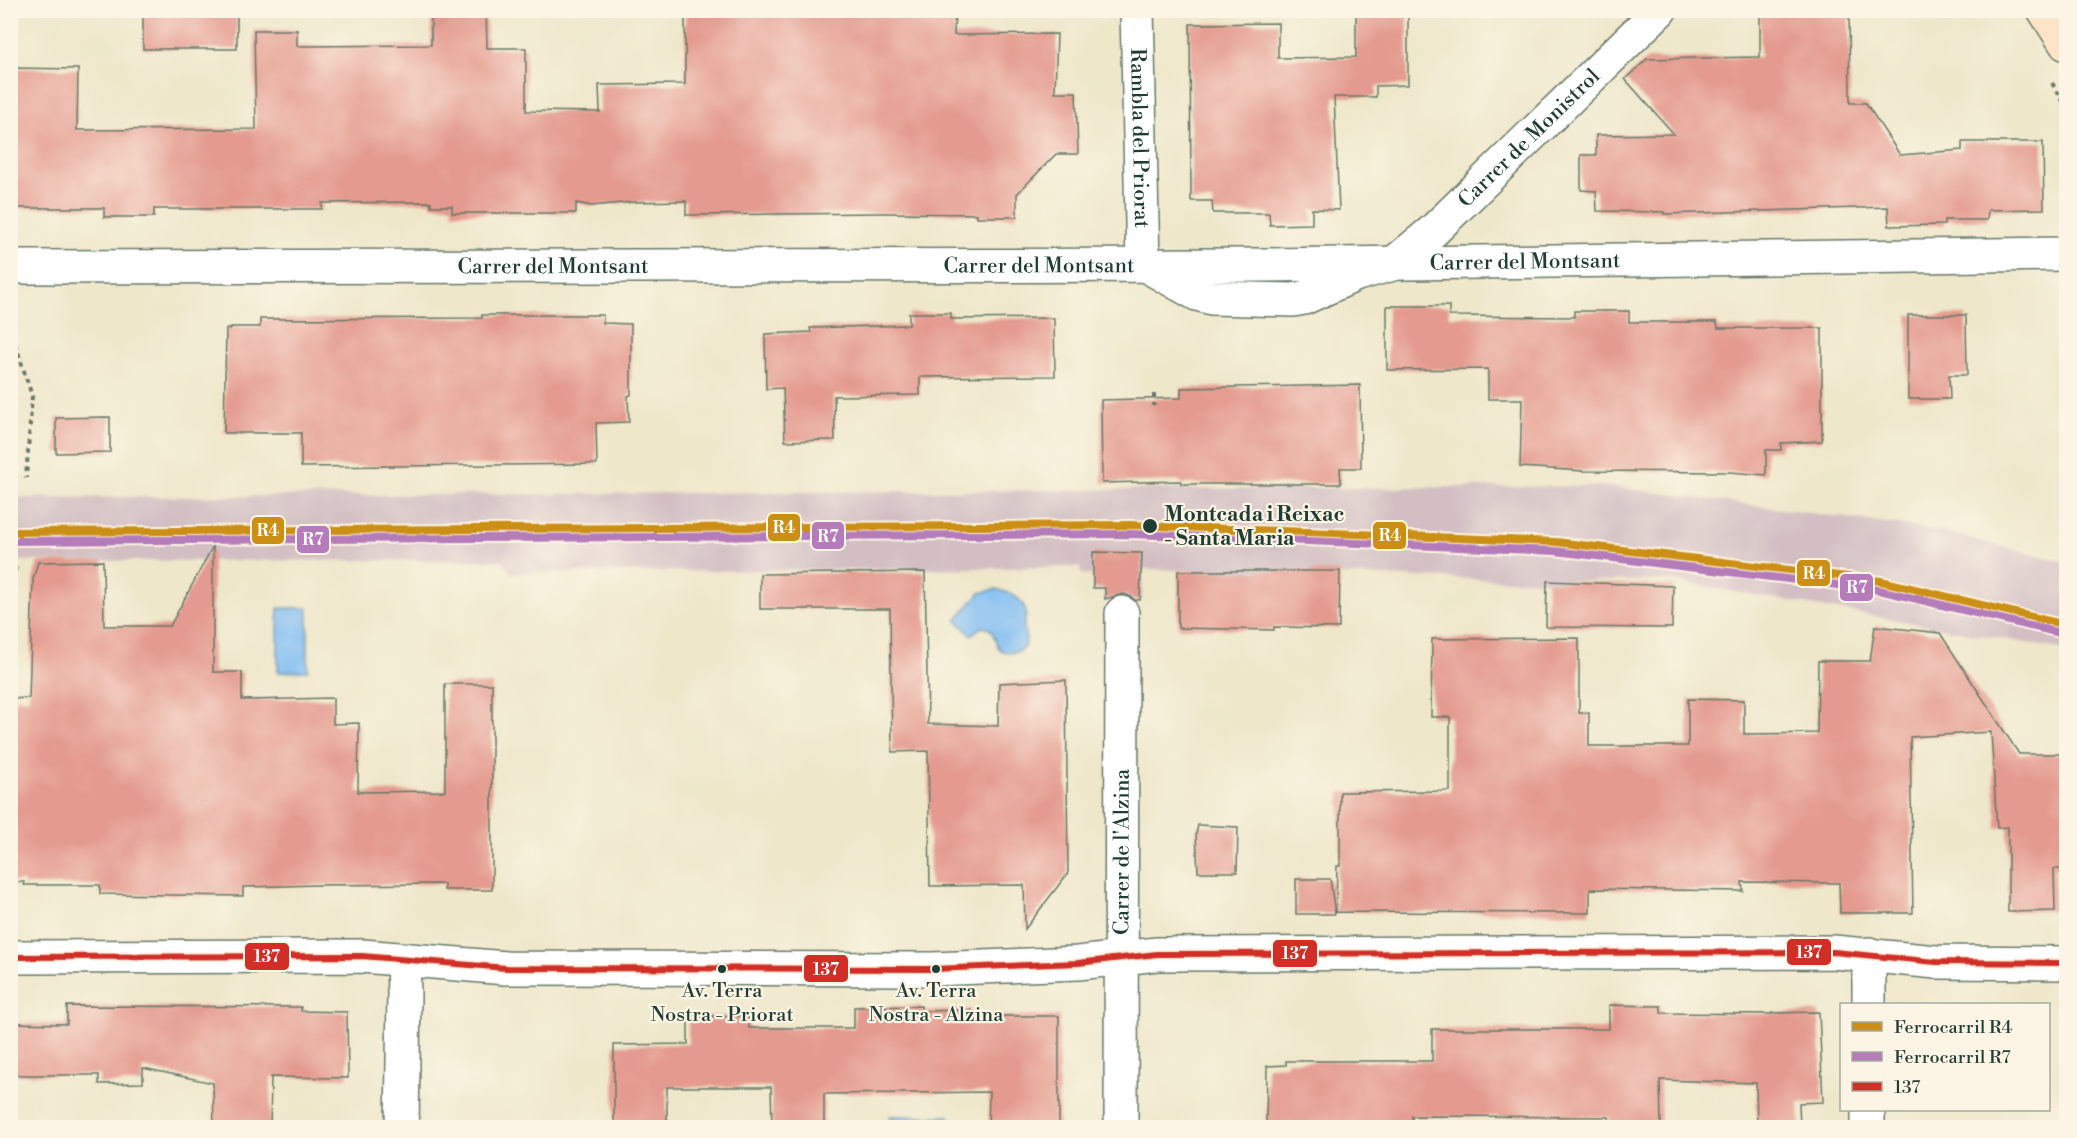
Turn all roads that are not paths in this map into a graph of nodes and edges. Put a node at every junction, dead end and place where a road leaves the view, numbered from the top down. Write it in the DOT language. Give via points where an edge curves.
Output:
graph roads {
  1 [pos="1137,10"];
  2 [pos="1660,10"];
  3 [pos="2044,10"];
  4 [pos="2067,44"];
  5 [pos="2067,254"];
  6 [pos="1143,264"];
  7 [pos="1394,264"];
  8 [pos="10,267"];
  9 [pos="1122,613"];
  10 [pos="1869,954"];
  11 [pos="10,957"];
  12 [pos="1120,958"];
  13 [pos="403,960"];
  14 [pos="2067,963"];
  15 [pos="1869,1003"];
  16 [pos="1868,1111"];
  17 [pos="402,1128"];
  18 [pos="1121,1128"];
  19 [pos="1868,1128"];
  1 -- 6 [label="street, Rambla del Priorat"];
  2 -- 7 [label="street, Carrer de Monistrol" via="1433,231"];
  3 -- 4 [label="main road"];
  5 -- 7 [label="street, Carrer del Montsant"];
  6 -- 7 [label="street" via="1212,298 1293,300 1357,274"];
  6 -- 8 [label="street, Carrer del Montsant"];
  9 -- 12 [label="street, Carrer de l'Alzina"];
  10 -- 12 [label="street" via="1490,951 1157,954"];
  10 -- 14 [label="street" via="1936,962"];
  10 -- 15 [label="street"];
  11 -- 13 [label="street" via="362,956"];
  12 -- 13 [label="street" via="932,969 506,968"];
  12 -- 18 [label="street, Carrer de l'Alzina"];
  13 -- 17 [label="street"];
  16 -- 19 [label="street"];
}
